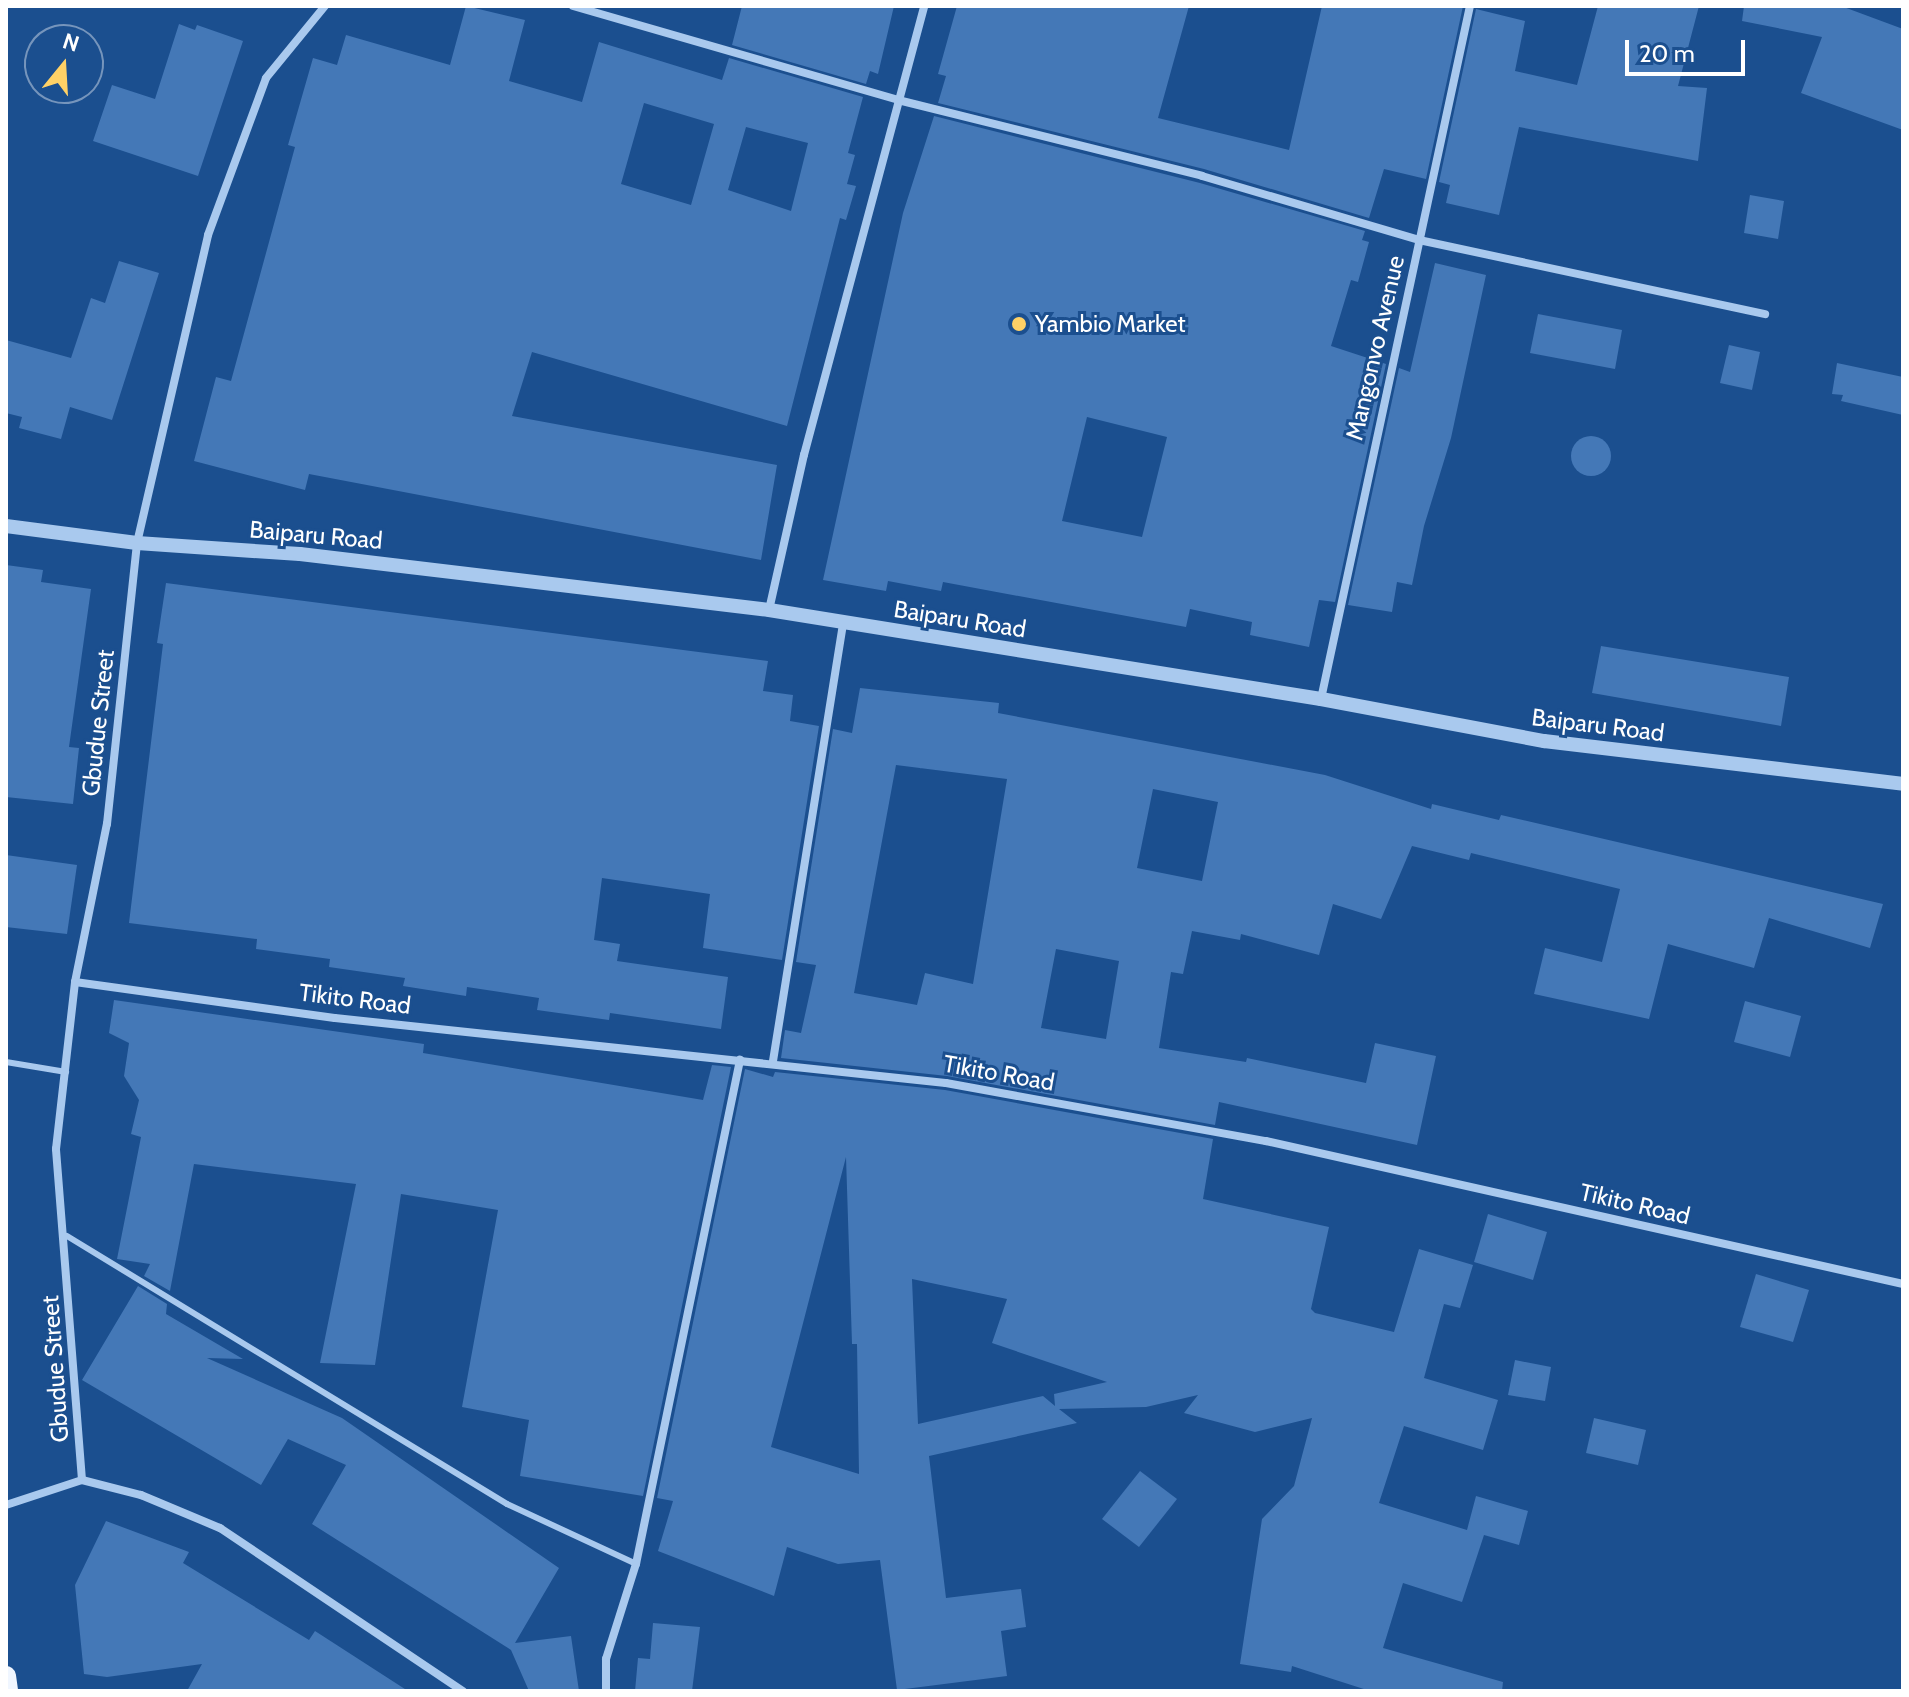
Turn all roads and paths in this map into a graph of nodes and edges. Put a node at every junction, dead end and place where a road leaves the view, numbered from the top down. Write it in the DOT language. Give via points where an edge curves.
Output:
graph roads {
  1 [pos="325,6"];
  2 [pos="573,6"];
  3 [pos="924,6"];
  4 [pos="1470,6"];
  5 [pos="898,100"];
  6 [pos="1419,240"];
  7 [pos="1765,314"];
  8 [pos="6,526"];
  9 [pos="137,543"];
  10 [pos="769,610"];
  11 [pos="843,623"];
  12 [pos="1321,699"];
  13 [pos="1903,784"];
  14 [pos="75,982"];
  15 [pos="740,1060"];
  16 [pos="773,1061"];
  17 [pos="6,1062"];
  18 [pos="67,1072"];
  19 [pos="67,1236"];
  20 [pos="1903,1284"];
  21 [pos="82,1480"];
  22 [pos="6,1505"];
  23 [pos="636,1564"];
  24 [pos="6,1676"];
  25 [pos="8,1691"];
  26 [pos="463,1691"];
  27 [pos="606,1691"];
  1 -- 9 [label="street, Gbudue Street" via="266,78 208,235"];
  2 -- 5 [label="street"];
  3 -- 5 [label="street"];
  4 -- 6 [label="street, Mangonvo Avenue"];
  5 -- 6 [label="street" via="1202,176"];
  5 -- 10 [label="street"];
  6 -- 7 [label="street"];
  6 -- 12 [label="street, Mangonvo Avenue"];
  8 -- 9 [label="street, Baiparu Road"];
  9 -- 10 [label="street, Baiparu Road" via="300,554"];
  9 -- 14 [label="street, Gbudue Street" via="107,824"];
  10 -- 11 [label="street, Baiparu Road"];
  11 -- 12 [label="street, Baiparu Road"];
  11 -- 16 [label="street"];
  12 -- 13 [label="street, Baiparu Road" via="1544,741"];
  14 -- 15 [label="street, Tikito Road" via="335,1018"];
  14 -- 18 [label="street, Gbudue Street"];
  15 -- 16 [label="street, Tikito Road"];
  15 -- 23 [label="street"];
  16 -- 20 [label="street, Tikito Road" via="946,1083 1266,1141"];
  17 -- 18 [label="lane"];
  18 -- 19 [label="street, Gbudue Street" via="56,1149"];
  19 -- 21 [label="street, Gbudue Street"];
  19 -- 23 [label="lane" via="507,1504"];
  21 -- 22 [label="street"];
  21 -- 26 [label="street" via="141,1495 220,1528"];
  23 -- 27 [label="street" via="606,1659"];
  24 -- 25 [label="main road"];
}
